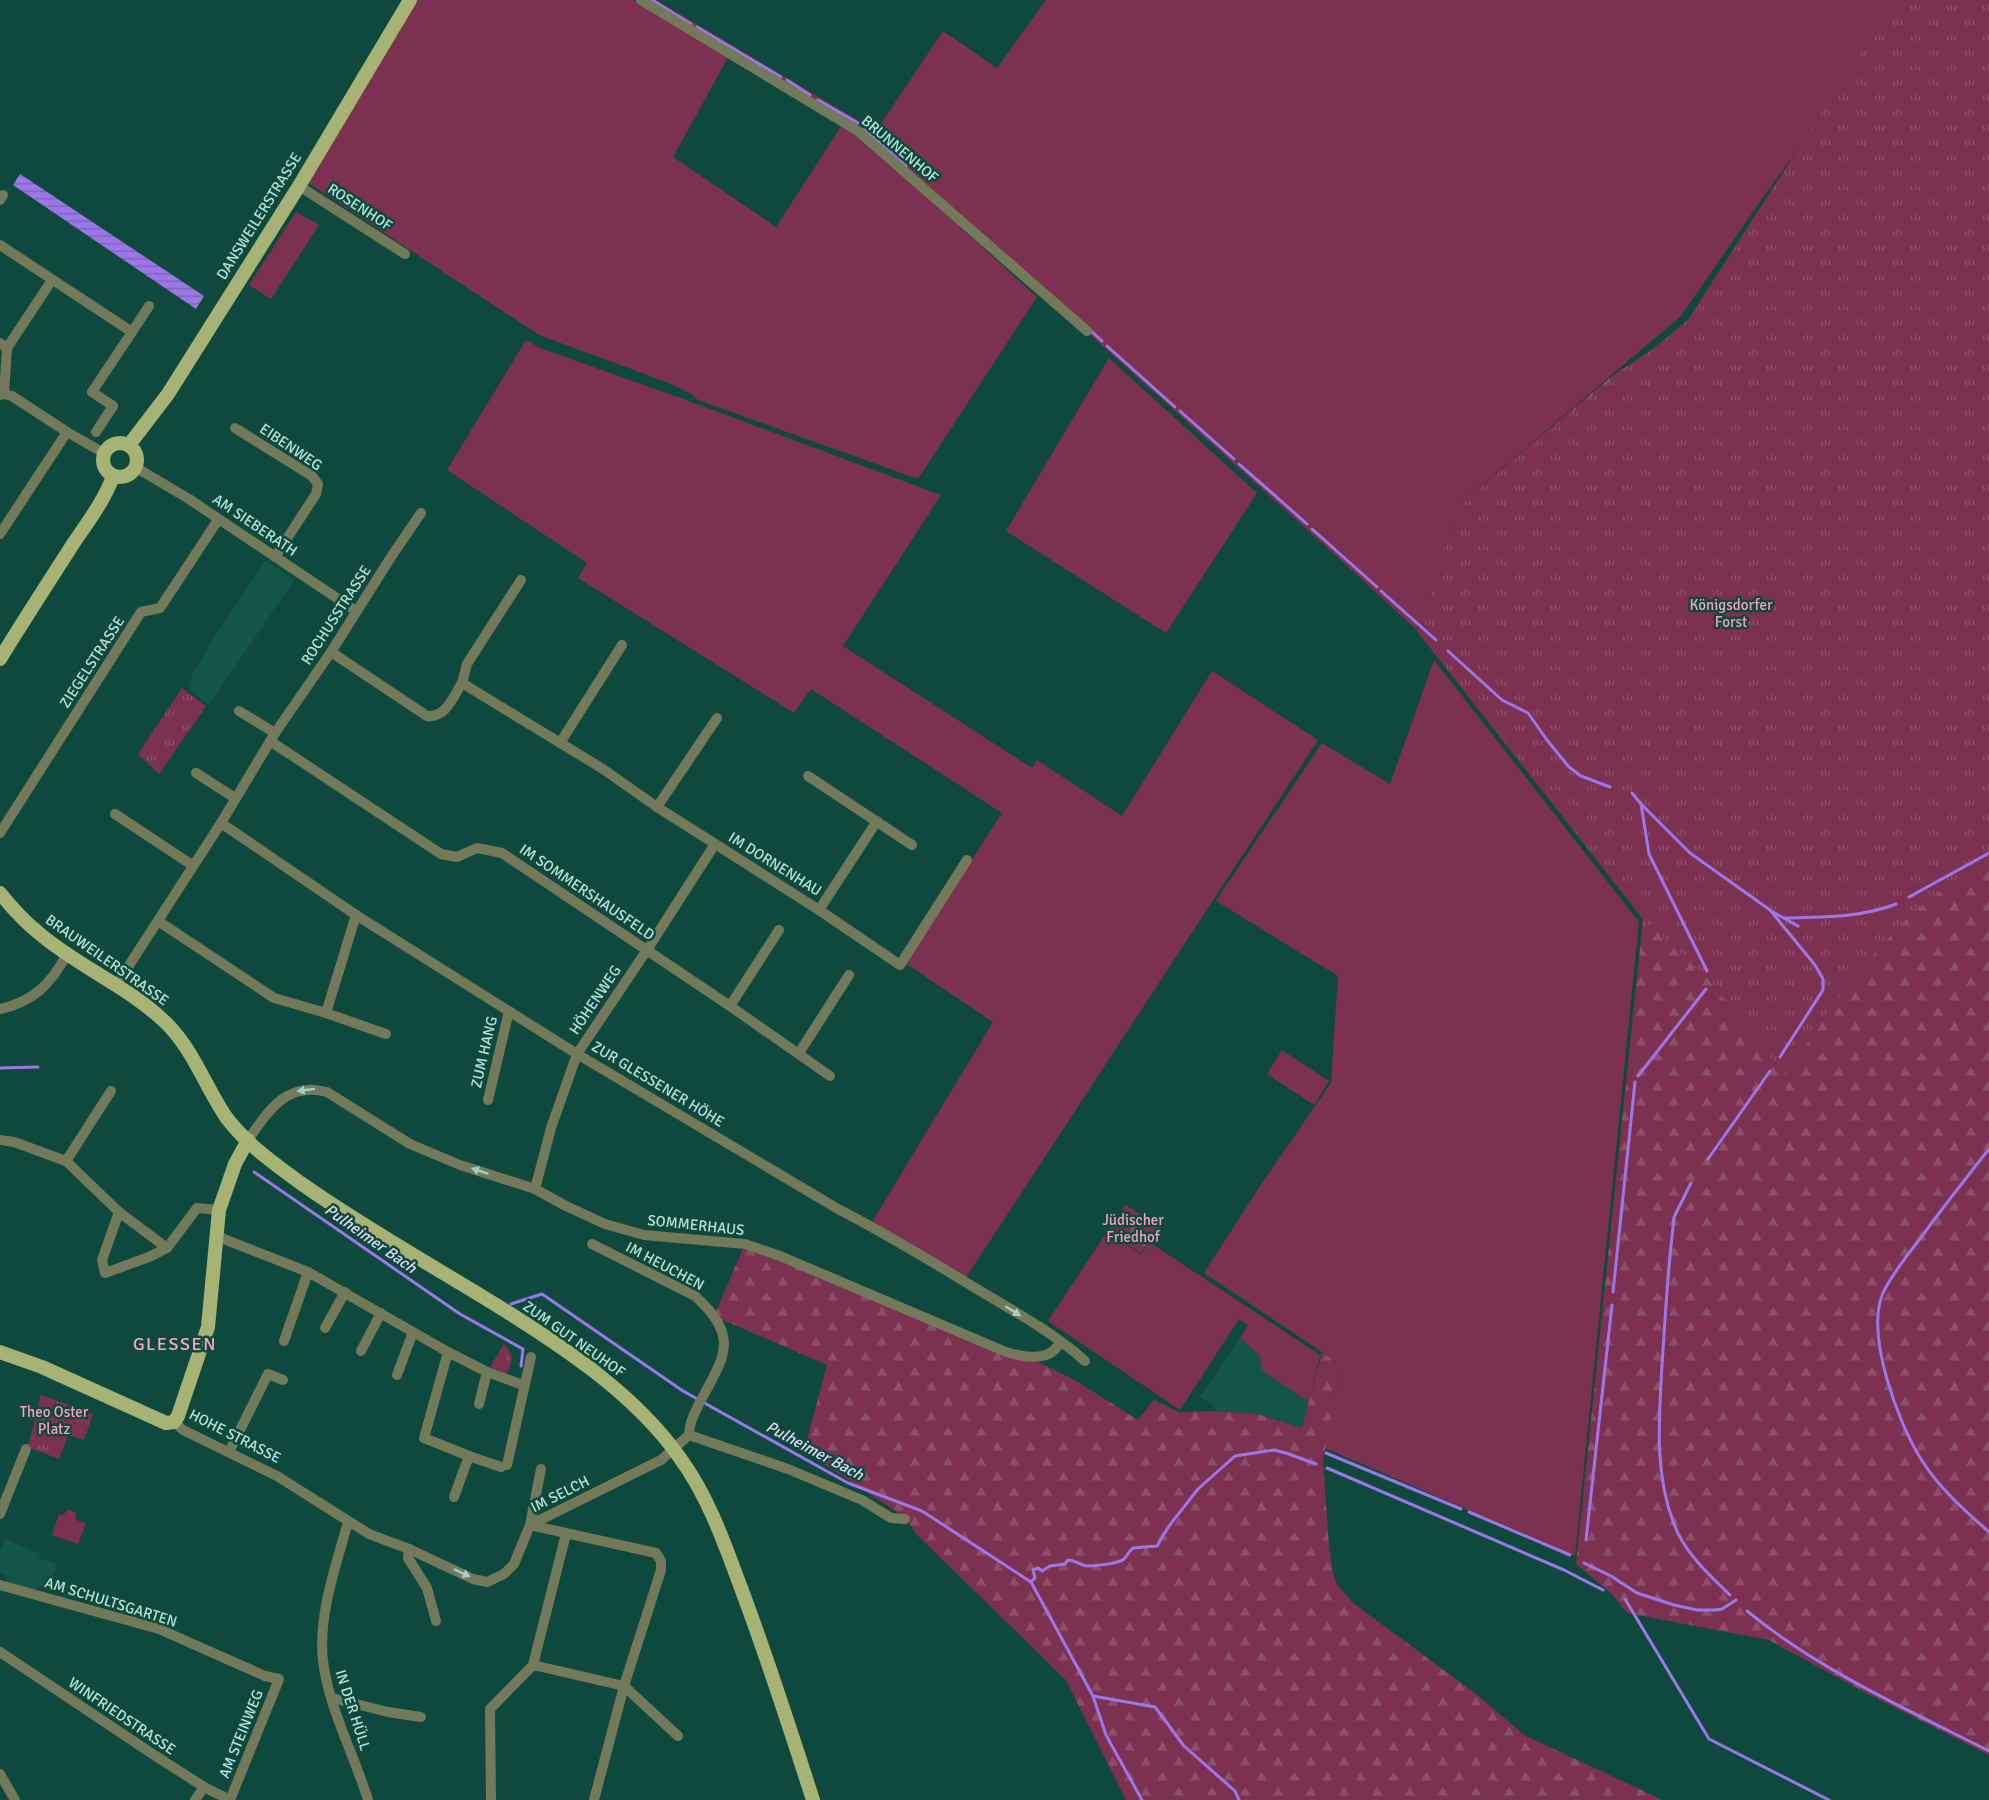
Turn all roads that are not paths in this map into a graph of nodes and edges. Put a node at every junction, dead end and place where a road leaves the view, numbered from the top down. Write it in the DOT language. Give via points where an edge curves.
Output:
graph roads {
  1 [pos="410,0"];
  2 [pos="641,0"];
  3 [pos="298,186"];
  4 [pos="0,245"];
  5 [pos="405,254"];
  6 [pos="52,280"];
  7 [pos="148,306"];
  8 [pos="1087,331"];
  9 [pos="132,332"];
  10 [pos="4,345"];
  11 [pos="2,395"];
  12 [pos="236,428"];
  13 [pos="67,432"];
  14 [pos="96,432"];
  15 [pos="129,445"];
  16 [pos="104,453"];
  17 [pos="135,467"];
  18 [pos="113,476"];
  19 [pos="421,513"];
  20 [pos="218,520"];
  21 [pos="1,529"];
  22 [pos="275,557"];
  23 [pos="521,580"];
  24 [pos="356,611"];
  25 [pos="622,645"];
  26 [pos="331,652"];
  27 [pos="0,659"];
  28 [pos="462,683"];
  29 [pos="239,711"];
  30 [pos="717,718"];
  31 [pos="272,737"];
  32 [pos="560,743"];
  33 [pos="196,773"];
  34 [pos="808,776"];
  35 [pos="235,798"];
  36 [pos="657,807"];
  37 [pos="115,814"];
  38 [pos="877,821"];
  39 [pos="221,823"];
  40 [pos="0,833"];
  41 [pos="715,844"];
  42 [pos="912,845"];
  43 [pos="967,860"];
  44 [pos="192,865"];
  45 [pos="0,893"];
  46 [pos="819,910"];
  47 [pos="356,915"];
  48 [pos="158,921"];
  49 [pos="779,930"];
  50 [pos="647,950"];
  51 [pos="67,954"];
  52 [pos="849,975"];
  53 [pos="117,984"];
  54 [pos="730,1006"];
  55 [pos="0,1009"];
  56 [pos="509,1011"];
  57 [pos="326,1013"];
  58 [pos="386,1034"];
  59 [pos="799,1053"];
  60 [pos="577,1054"];
  61 [pos="830,1076"];
  62 [pos="111,1091"];
  63 [pos="488,1100"];
  64 [pos="0,1140"];
  65 [pos="248,1140"];
  66 [pos="66,1161"];
  67 [pos="536,1189"];
  68 [pos="219,1210"];
  69 [pos="120,1212"];
  70 [pos="216,1236"];
  71 [pos="592,1244"];
  72 [pos="167,1248"];
  73 [pos="308,1272"];
  74 [pos="345,1292"];
  75 [pos="381,1313"];
  76 [pos="325,1328"];
  77 [pos="413,1332"];
  78 [pos="284,1341"];
  79 [pos="1060,1341"];
  80 [pos="361,1351"];
  81 [pos="0,1352"];
  82 [pos="448,1352"];
  83 [pos="531,1357"];
  84 [pos="1084,1361"];
  85 [pos="487,1372"];
  86 [pos="397,1375"];
  87 [pos="282,1380"];
  88 [pos="523,1385"];
  89 [pos="479,1404"];
  90 [pos="174,1422"];
  91 [pos="689,1435"];
  92 [pos="674,1448"];
  93 [pos="26,1449"];
  94 [pos="229,1452"];
  95 [pos="469,1456"];
  96 [pos="541,1469"];
  97 [pos="454,1497"];
  98 [pos="0,1514"];
  99 [pos="905,1519"];
  100 [pos="348,1522"];
  101 [pos="529,1529"];
  102 [pos="566,1534"];
  103 [pos="409,1549"];
  104 [pos="0,1585"];
  105 [pos="436,1621"];
  106 [pos="0,1652"];
  107 [pos="533,1665"];
  108 [pos="279,1679"];
  109 [pos="624,1686"];
  110 [pos="332,1698"];
  111 [pos="421,1717"];
  112 [pos="678,1736"];
  113 [pos="0,1773"];
  114 [pos="204,1787"];
  115 [pos="15,1800"];
  116 [pos="195,1800"];
  117 [pos="230,1800"];
  118 [pos="368,1800"];
  119 [pos="490,1800"];
  120 [pos="594,1800"];
  121 [pos="813,1800"];
  1 -- 3 [label="main road, DANSWEILERSTRASSE"];
  2 -- 8 [label="street, BRUNNENHOF" via="858,130"];
  3 -- 5 [label="street, ROSENHOF"];
  3 -- 15 [label="main road, DANSWEILERSTRASSE" via="168,394"];
  4 -- 6 [label="street"];
  6 -- 9 [label="street"];
  6 -- 10 [label="street"];
  7 -- 9 [label="street"];
  9 -- 14 [label="street" via="92,392 113,406"];
  10 -- 11 [label="street"];
  11 -- 13 [label="street" via="12,396"];
  12 -- 22 [label="street, EIBENWEG" via="312,476 318,484 316,494"];
  13 -- 16 [label="street"];
  13 -- 21 [label="street"];
  15 -- 16 [label="main road" via="115,443"];
  15 -- 17 [label="main road" via="137,457"];
  16 -- 18 [label="main road" via="103,464"];
  17 -- 18 [label="main road" via="128,475"];
  17 -- 20 [label="street, AM SIEBERATH"];
  18 -- 27 [label="main road"];
  19 -- 24 [label="street, ROCHUSSTRASSE"];
  20 -- 22 [label="street, AM SIEBERATH"];
  20 -- 40 [label="street, ZIEGELSTRASSE" via="160,608 141,612"];
  22 -- 24 [label="street, AM SIEBERATH"];
  23 -- 28 [label="street" via="467,664"];
  24 -- 26 [label="street, ROCHUSSTRASSE"];
  25 -- 32 [label="street"];
  26 -- 28 [label="street" via="427,716 445,711"];
  26 -- 31 [label="street, ROCHUSSTRASSE"];
  28 -- 32 [label="street, IM DORNENHAU"];
  29 -- 31 [label="street"];
  30 -- 36 [label="street"];
  31 -- 35 [label="street, ROCHUSSTRASSE"];
  31 -- 50 [label="street, IM SOMMERSHAUSFELD" via="441,854 457,857 477,848 502,854"];
  32 -- 36 [label="street, IM DORNENHAU"];
  33 -- 35 [label="street"];
  34 -- 38 [label="street"];
  35 -- 39 [label="street, ROCHUSSTRASSE"];
  36 -- 41 [label="street, IM DORNENHAU"];
  37 -- 44 [label="street"];
  38 -- 42 [label="street"];
  38 -- 46 [label="street, IM DORNENHAU"];
  39 -- 44 [label="street, ROCHUSSTRASSE"];
  39 -- 47 [label="street, ZUR GLESSENER HÖHE"];
  41 -- 46 [label="street, IM DORNENHAU"];
  41 -- 50 [label="street, HÖHENWEG"];
  43 -- 46 [label="street, IM DORNENHAU" via="900,965"];
  44 -- 48 [label="street, ROCHUSSTRASSE"];
  45 -- 51 [label="main road, BRAUWEILERSTRASSE" via="27,923"];
  47 -- 56 [label="street, ZUR GLESSENER HÖHE"];
  47 -- 57 [label="street"];
  48 -- 53 [label="street, ROCHUSSTRASSE"];
  48 -- 57 [label="street" via="274,998"];
  49 -- 54 [label="street"];
  50 -- 54 [label="street, IM SOMMERSHAUSFELD"];
  50 -- 60 [label="street, HÖHENWEG"];
  51 -- 53 [label="main road, BRAUWEILERSTRASSE"];
  51 -- 55 [label="street" via="38,993 18,1005"];
  52 -- 59 [label="street"];
  53 -- 65 [label="main road, BRAUWEILERSTRASSE" via="166,1023 192,1057 228,1119"];
  54 -- 59 [label="street, IM SOMMERSHAUSFELD"];
  56 -- 60 [label="street, ZUR GLESSENER HÖHE"];
  56 -- 63 [label="street, ZUM HANG"];
  57 -- 58 [label="street"];
  59 -- 61 [label="street, IM SOMMERSHAUSFELD"];
  60 -- 67 [label="street, HÖHENWEG" via="551,1128"];
  60 -- 79 [label="street, ZUR GLESSENER HÖHE, one-way"];
  62 -- 66 [label="street"];
  64 -- 66 [label="street"];
  67 -- 65 [label="street, SOMMERHAUS, one-way" via="410,1144 327,1092 312,1088 282,1099"];
  65 -- 68 [label="main road"];
  65 -- 92 [label="main road, ZUM GUT NEUHOF" via="305,1186 578,1359 614,1386"];
  66 -- 69 [label="street"];
  67 -- 79 [label="street, SOMMERHAUS" via="605,1224 644,1235 744,1244 780,1256 1006,1352 1046,1355"];
  68 -- 70 [label="main road"];
  68 -- 72 [label="street" via="197,1209"];
  69 -- 72 [label="street"];
  69 -- 72 [label="street" via="102,1260 105,1273"];
  70 -- 73 [label="street"];
  70 -- 90 [label="main road" via="208,1327"];
  71 -- 91 [label="street, IM HEUCHEN" via="695,1296 719,1322 725,1342 722,1360 691,1419"];
  73 -- 74 [label="street"];
  73 -- 78 [label="street"];
  74 -- 75 [label="street"];
  74 -- 76 [label="street"];
  75 -- 77 [label="street"];
  75 -- 80 [label="street"];
  77 -- 82 [label="street"];
  77 -- 86 [label="street"];
  79 -- 84 [label="street, ZUR GLESSENER HÖHE"];
  81 -- 90 [label="main road, HOHE STRASSE" via="166,1423"];
  82 -- 85 [label="street"];
  82 -- 95 [label="street" via="424,1438"];
  83 -- 88 [label="street"];
  85 -- 88 [label="street"];
  85 -- 89 [label="street"];
  87 -- 94 [label="street" via="268,1374"];
  88 -- 95 [label="street" via="516,1428 504,1466"];
  90 -- 94 [label="street, HOHE STRASSE"];
  91 -- 92 [label="street"];
  91 -- 99 [label="street" via="788,1468 862,1500 891,1518"];
  92 -- 101 [label="street, IM SELCH" via="661,1460"];
  92 -- 121 [label="main road, ZUM GUT NEUHOF" via="706,1501 728,1554"];
  93 -- 98 [label="street"];
  94 -- 100 [label="street, HOHE STRASSE" via="293,1485"];
  95 -- 97 [label="street"];
  96 -- 101 [label="street"];
  100 -- 103 [label="street, IM SELCH"];
  100 -- 110 [label="street, IN DER HÜLL" via="324,1625 323,1657"];
  101 -- 102 [label="street"];
  103 -- 101 [label="street, IM SELCH, one-way" via="487,1582 514,1564"];
  102 -- 107 [label="street"];
  102 -- 109 [label="street" via="656,1553 661,1561"];
  103 -- 105 [label="street" via="408,1558 427,1588"];
  104 -- 108 [label="street, AM SCHULTSGARTEN" via="159,1629"];
  106 -- 114 [label="street, WINFRIEDSTRASSE"];
  107 -- 109 [label="street"];
  107 -- 119 [label="street" via="490,1709"];
  108 -- 117 [label="street, AM STEINWEG"];
  109 -- 112 [label="street"];
  109 -- 120 [label="street"];
  110 -- 111 [label="street"];
  110 -- 118 [label="street, IN DER HÜLL"];
  113 -- 115 [label="street"];
  114 -- 116 [label="street"];
  114 -- 117 [label="street, WINFRIEDSTRASSE"];
}
